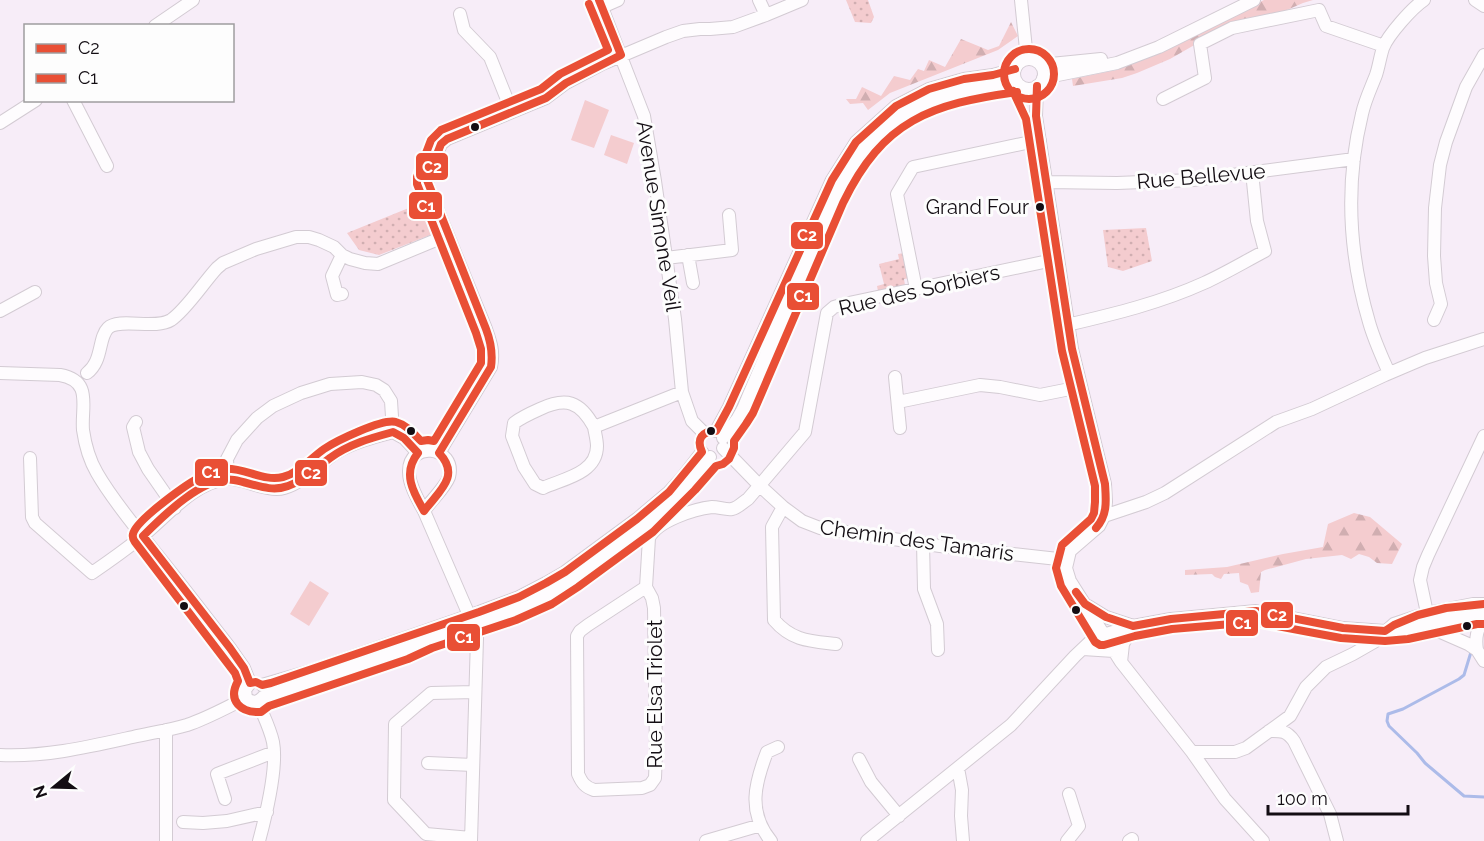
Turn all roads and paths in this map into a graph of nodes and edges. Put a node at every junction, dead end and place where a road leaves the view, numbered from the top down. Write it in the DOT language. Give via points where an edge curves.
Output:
graph roads {
  1 [pos="193,0"];
  2 [pos="618,0"];
  3 [pos="759,0"];
  4 [pos="802,0"];
  5 [pos="1021,0"];
  6 [pos="1239,0"];
  7 [pos="1254,0"];
  8 [pos="1424,0"];
  9 [pos="1475,0"];
  10 [pos="600,3"];
  11 [pos="1484,6"];
  12 [pos="460,14"];
  13 [pos="766,15"];
  14 [pos="158,24"];
  15 [pos="1384,46"];
  16 [pos="621,55"];
  17 [pos="1484,55"];
  18 [pos="1027,59"];
  19 [pos="1041,65"];
  20 [pos="1018,79"];
  21 [pos="1040,82"];
  22 [pos="1163,99"];
  23 [pos="33,102"];
  24 [pos="74,102"];
  25 [pos="512,112"];
  26 [pos="1036,116"];
  27 [pos="0,123"];
  28 [pos="1040,140"];
  29 [pos="1354,159"];
  30 [pos="108,166"];
  31 [pos="1252,172"];
  32 [pos="1046,182"];
  33 [pos="729,214"];
  34 [pos="448,235"];
  35 [pos="342,255"];
  36 [pos="688,255"];
  37 [pos="666,258"];
  38 [pos="1058,259"];
  39 [pos="693,283"];
  40 [pos="916,289"];
  41 [pos="34,292"];
  42 [pos="342,294"];
  43 [pos="0,311"];
  44 [pos="1434,320"];
  45 [pos="1068,325"];
  46 [pos="1484,339"];
  47 [pos="0,373"];
  48 [pos="87,373"];
  49 [pos="1389,373"];
  50 [pos="69,377"];
  51 [pos="895,377"];
  52 [pos="1080,387"];
  53 [pos="82,389"];
  54 [pos="682,392"];
  55 [pos="898,402"];
  56 [pos="136,422"];
  57 [pos="594,427"];
  58 [pos="900,428"];
  59 [pos="393,432"];
  60 [pos="1484,436"];
  61 [pos="717,438"];
  62 [pos="418,453"];
  63 [pos="439,453"];
  64 [pos="706,454"];
  65 [pos="30,458"];
  66 [pos="228,478"];
  67 [pos="412,484"];
  68 [pos="759,485"];
  69 [pos="439,492"];
  70 [pos="783,507"];
  71 [pos="176,508"];
  72 [pos="424,511"];
  73 [pos="1104,516"];
  74 [pos="143,536"];
  75 [pos="923,543"];
  76 [pos="1067,560"];
  77 [pos="646,587"];
  78 [pos="1085,604"];
  79 [pos="1484,604"];
  80 [pos="1484,613"];
  81 [pos="1429,618"];
  82 [pos="1484,618"];
  83 [pos="471,620"];
  84 [pos="1133,626"];
  85 [pos="1385,631"];
  86 [pos="1103,634"];
  87 [pos="836,644"];
  88 [pos="1083,649"];
  89 [pos="938,650"];
  90 [pos="1114,651"];
  91 [pos="1481,656"];
  92 [pos="1121,662"];
  93 [pos="475,692"];
  94 [pos="256,693"];
  95 [pos="166,730"];
  96 [pos="1269,731"];
  97 [pos="778,747"];
  98 [pos="274,752"];
  99 [pos="1192,752"];
  100 [pos="1214,752"];
  101 [pos="0,755"];
  102 [pos="860,759"];
  103 [pos="428,763"];
  104 [pos="473,765"];
  105 [pos="958,768"];
  106 [pos="1209,778"];
  107 [pos="1069,794"];
  108 [pos="225,799"];
  109 [pos="267,812"];
  110 [pos="899,816"];
  111 [pos="183,822"];
  112 [pos="760,825"];
  113 [pos="471,839"];
  114 [pos="166,841"];
  115 [pos="259,841"];
  116 [pos="706,841"];
  117 [pos="771,841"];
  118 [pos="867,841"];
  119 [pos="963,841"];
  120 [pos="1067,841"];
  121 [pos="1263,841"];
  122 [pos="1337,841"];
  1 -- 14 [label="street"];
  2 -- 10 [label="street"];
  3 -- 13 [label="street"];
  4 -- 13 [label="street"];
  5 -- 18 [label="street"];
  6 -- 19 [label="street" via="1159,42 1100,60"];
  7 -- 21 [label="street" via="1159,47 1117,63"];
  8 -- 15 [label="street"];
  9 -- 11 [label="street"];
  10 -- 16 [label="street, Avenue Simone Veil"];
  12 -- 25 [label="street" via="464,30 490,57"];
  13 -- 16 [label="street" via="733,27 683,31"];
  15 -- 22 [label="street" via="1326,26 1319,10 1232,28 1200,44 1206,84"];
  15 -- 29 [label="street" via="1362,111"];
  16 -- 25 [label="street" via="566,83 546,98"];
  16 -- 37 [label="street, Avenue Simone Veil" via="644,116"];
  17 -- 44 [label="street" via="1466,87 1440,165 1434,256 1442,304"];
  18 -- 19 [label="street"];
  18 -- 20 [label="street" via="1019,62"];
  19 -- 21 [label="street"];
  20 -- 21 [label="street" via="1031,88"];
  20 -- 26 [label="street"];
  20 -- 61 [label="street" via="993,75 929,89 896,106 856,142 832,180"];
  21 -- 26 [label="street"];
  23 -- 27 [label="street"];
  24 -- 30 [label="street"];
  25 -- 34 [label="street" via="441,144 427,180"];
  26 -- 28 [label="street"];
  28 -- 32 [label="street"];
  28 -- 40 [label="street" via="913,167 897,195"];
  29 -- 31 [label="street, Rue Bellevue"];
  29 -- 49 [label="street" via="1351,206 1358,280 1369,325"];
  31 -- 32 [label="street, Rue Bellevue" via="1193,180"];
  31 -- 45 [label="street" via="1257,221 1265,251 1153,303"];
  32 -- 38 [label="street"];
  33 -- 36 [label="street" via="732,250"];
  34 -- 35 [label="street" via="378,264"];
  34 -- 63 [label="street" via="491,342 493,357"];
  35 -- 42 [label="street" via="332,276 337,295"];
  35 -- 48 [label="street" via="319,240 296,237 223,263 170,320 109,327 95,365"];
  36 -- 37 [label="street"];
  36 -- 39 [label="street"];
  37 -- 54 [label="street, Avenue Simone Veil"];
  38 -- 40 [label="street, Rue des Sorbiers"];
  38 -- 45 [label="street"];
  40 -- 68 [label="street, Rue des Sorbiers" via="844,304 827,314 805,432"];
  41 -- 43 [label="street"];
  45 -- 52 [label="street"];
  46 -- 49 [label="street"];
  47 -- 50 [label="street"];
  48 -- 50 [label="street"];
  48 -- 53 [label="street"];
  49 -- 73 [label="street" via="1276,422 1165,493"];
  50 -- 53 [label="street"];
  51 -- 55 [label="street"];
  52 -- 55 [label="street" via="1040,395 980,385"];
  52 -- 73 [label="street" via="1105,484"];
  53 -- 74 [label="street" via="83,431 89,456 116,503"];
  54 -- 57 [label="street"];
  54 -- 61 [label="street, Avenue Simone Veil" via="692,421"];
  55 -- 58 [label="street"];
  56 -- 71 [label="street" via="133,427 140,452"];
  57 -- 57 [label="street" via="576,405 555,402 520,418 514,423 512,436 524,468 535,484 543,488 590,465 597,448"];
  59 -- 62 [label="street"];
  59 -- 66 [label="street" via="338,452 282,489"];
  59 -- 66 [label="street" via="391,401 384,390 362,382 330,384 273,406 257,418 237,440 227,459"];
  60 -- 81 [label="street" via="1423,567 1420,580"];
  61 -- 64 [label="street" via="718,455"];
  61 -- 64 [label="street" via="701,436 698,444"];
  61 -- 68 [label="street, Chemin des Tamaris"];
  62 -- 63 [label="street"];
  62 -- 67 [label="street" via="410,464"];
  63 -- 69 [label="street" via="450,469"];
  64 -- 83 [label="street" via="688,483 646,525 572,579 513,610"];
  65 -- 74 [label="street" via="35,523 92,573"];
  66 -- 71 [label="street" via="197,489"];
  67 -- 69 [label="street"];
  67 -- 72 [label="street"];
  68 -- 70 [label="street, Chemin des Tamaris"];
  68 -- 77 [label="street, Rue Elsa Triolet" via="748,499 731,510 714,507 695,511 672,519 651,533"];
  69 -- 72 [label="street"];
  70 -- 75 [label="street, Chemin des Tamaris" via="820,528"];
  70 -- 87 [label="street" via="772,527 774,620 803,640"];
  71 -- 74 [label="street"];
  72 -- 83 [label="street"];
  73 -- 76 [label="street" via="1099,526 1070,551"];
  74 -- 94 [label="street" via="230,648"];
  75 -- 76 [label="street, Chemin des Tamaris"];
  75 -- 89 [label="street" via="924,589 937,624"];
  76 -- 78 [label="street" via="1070,581"];
  77 -- 77 [label="street, Rue Elsa Triolet" via="577,636 578,774 586,788 642,788 655,778 654,608"];
  78 -- 84 [label="street" via="1106,617"];
  78 -- 86 [label="street"];
  79 -- 81 [label="street"];
  80 -- 81 [label="street"];
  81 -- 85 [label="street" via="1406,629"];
  81 -- 91 [label="street" via="1436,630 1468,644"];
  82 -- 91 [label="street" via="1475,638"];
  83 -- 93 [label="street" via="477,638"];
  83 -- 94 [label="street" via="373,660"];
  84 -- 85 [label="street" via="1256,611 1343,628"];
  84 -- 86 [label="street"];
  84 -- 92 [label="street" via="1123,644"];
  85 -- 96 [label="street" via="1374,642 1326,667 1306,687 1290,716"];
  86 -- 88 [label="street"];
  86 -- 90 [label="street"];
  88 -- 90 [label="street"];
  88 -- 105 [label="street" via="1011,725"];
  90 -- 92 [label="street"];
  92 -- 99 [label="street"];
  93 -- 104 [label="street"];
  93 -- 113 [label="street" via="431,693 395,724 393,800 426,834"];
  94 -- 95 [label="street" via="203,719"];
  94 -- 98 [label="street"];
  95 -- 101 [label="street" via="75,750"];
  95 -- 114 [label="street"];
  96 -- 100 [label="street" via="1246,748"];
  96 -- 122 [label="street" via="1284,732 1294,741 1330,814"];
  97 -- 112 [label="street" via="766,752 757,781"];
  98 -- 108 [label="street" via="217,774"];
  98 -- 109 [label="street"];
  99 -- 100 [label="street"];
  99 -- 106 [label="street"];
  100 -- 106 [label="street"];
  102 -- 110 [label="street" via="871,782"];
  103 -- 104 [label="street"];
  104 -- 113 [label="street"];
  105 -- 110 [label="street"];
  105 -- 119 [label="street"];
  106 -- 121 [label="street"];
  107 -- 120 [label="street" via="1079,826"];
  109 -- 111 [label="street" via="227,821"];
  109 -- 115 [label="street"];
  110 -- 118 [label="street"];
  112 -- 116 [label="street"];
  112 -- 117 [label="street"];
}
